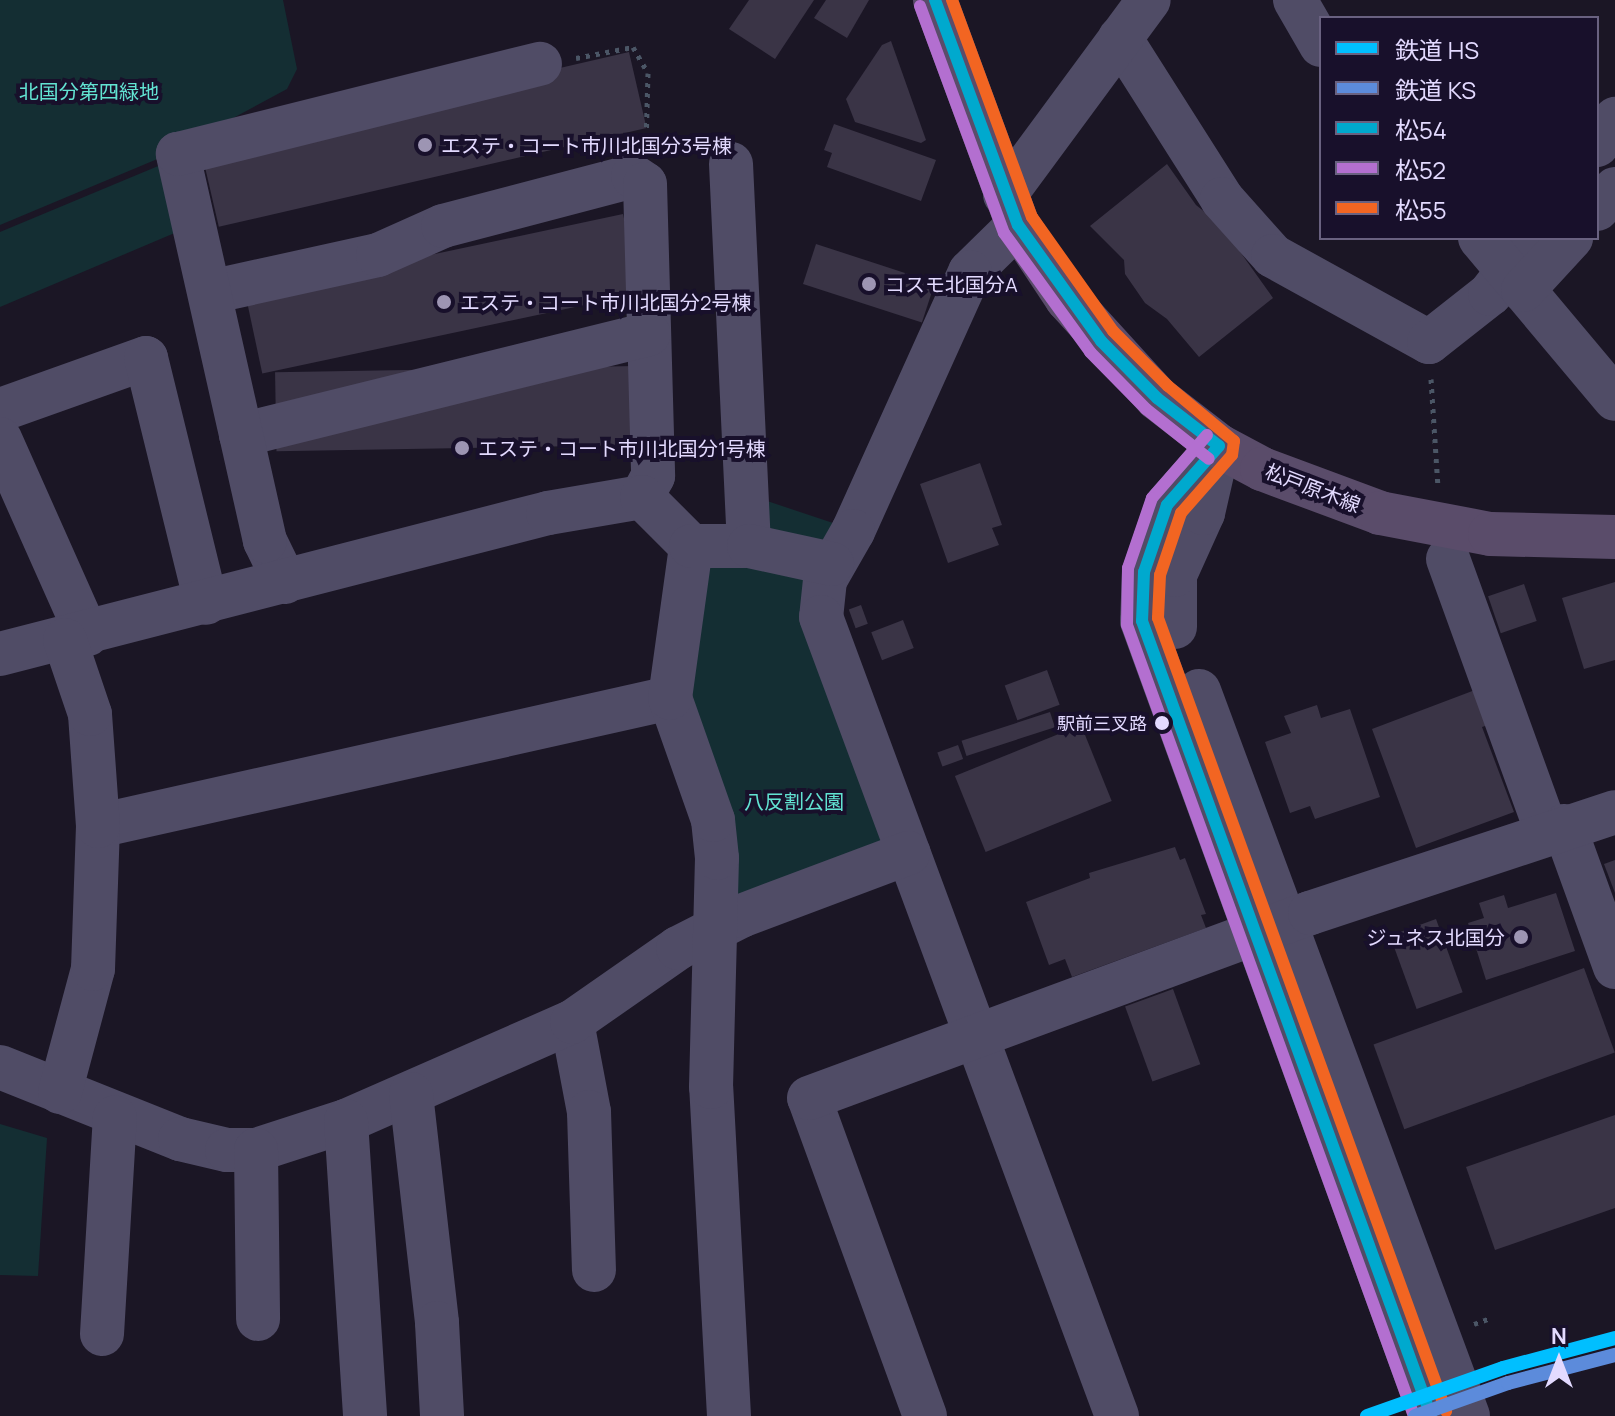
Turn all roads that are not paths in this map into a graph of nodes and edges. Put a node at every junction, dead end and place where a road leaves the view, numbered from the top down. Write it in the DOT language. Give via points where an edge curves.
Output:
graph roads {
  1 [pos="935,0"];
  2 [pos="1149,0"];
  3 [pos="1295,0"];
  4 [pos="1120,38"];
  5 [pos="1319,42"];
  6 [pos="540,64"];
  7 [pos="1615,119"];
  8 [pos="1599,142"];
  9 [pos="731,164"];
  10 [pos="1615,189"];
  11 [pos="1599,207"];
  12 [pos="1012,210"];
  13 [pos="1483,240"];
  14 [pos="1568,240"];
  15 [pos="1522,267"];
  16 [pos="210,292"];
  17 [pos="649,334"];
  18 [pos="1615,399"];
  19 [pos="0,410"];
  20 [pos="241,435"];
  21 [pos="0,439"];
  22 [pos="1219,446"];
  23 [pos="642,497"];
  24 [pos="1615,537"];
  25 [pos="691,546"];
  26 [pos="749,546"];
  27 [pos="1448,559"];
  28 [pos="832,564"];
  29 [pos="285,582"];
  30 [pos="206,603"];
  31 [pos="76,637"];
  32 [pos="0,654"];
  33 [pos="670,698"];
  34 [pos="1615,812"];
  35 [pos="98,826"];
  36 [pos="1556,829"];
  37 [pos="909,853"];
  38 [pos="717,928"];
  39 [pos="1269,928"];
  40 [pos="1615,967"];
  41 [pos="572,1022"];
  42 [pos="976,1035"];
  43 [pos="0,1067"];
  44 [pos="60,1092"];
  45 [pos="411,1094"];
  46 [pos="115,1117"];
  47 [pos="346,1121"];
  48 [pos="256,1150"];
  49 [pos="594,1270"];
  50 [pos="258,1319"];
  51 [pos="102,1334"];
  52 [pos="365,1416"];
  53 [pos="442,1416"];
  54 [pos="729,1416"];
  55 [pos="925,1416"];
  56 [pos="1117,1416"];
  57 [pos="1431,1416"];
  58 [pos="1468,1416"];
  1 -- 12 [label="main road, 松戸原木線"];
  2 -- 4 [label="street"];
  3 -- 5 [label="street"];
  4 -- 12 [label="street"];
  4 -- 15 [label="street" via="1222,199 1273,256 1429,342"];
  6 -- 16 [label="street" via="178,154"];
  7 -- 8 [label="street"];
  9 -- 26 [label="street"];
  10 -- 11 [label="street"];
  12 -- 22 [label="main road, 松戸原木線" via="1101,341 1157,398"];
  12 -- 28 [label="street" via="970,272 853,531"];
  13 -- 15 [label="street"];
  14 -- 15 [label="street"];
  15 -- 18 [label="street"];
  16 -- 17 [label="street" via="378,255 443,226 633,176 645,184"];
  16 -- 20 [label="street"];
  17 -- 20 [label="street"];
  17 -- 23 [label="street" via="653,476"];
  19 -- 30 [label="street" via="146,358"];
  20 -- 29 [label="street" via="265,541"];
  21 -- 31 [label="street"];
  22 -- 24 [label="main road, 松戸原木線" via="1307,490 1423,524 1490,534"];
  22 -- 39 [label="street" via="1167,505 1144,572 1142,621"];
  23 -- 25 [label="street"];
  23 -- 29 [label="street" via="548,513"];
  25 -- 26 [label="street"];
  25 -- 33 [label="street"];
  26 -- 28 [label="street"];
  27 -- 36 [label="street"];
  28 -- 37 [label="street" via="820,601 821,617"];
  29 -- 30 [label="street"];
  30 -- 31 [label="street"];
  31 -- 32 [label="street"];
  31 -- 35 [label="street" via="90,714"];
  33 -- 35 [label="street"];
  33 -- 38 [label="street" via="713,820"];
  34 -- 36 [label="street"];
  35 -- 44 [label="street" via="93,969"];
  36 -- 39 [label="street"];
  36 -- 40 [label="street"];
  37 -- 38 [label="street"];
  37 -- 42 [label="street"];
  38 -- 41 [label="street" via="678,948"];
  38 -- 54 [label="street" via="711,1087"];
  39 -- 42 [label="street"];
  39 -- 57 [label="street"];
  39 -- 58 [label="street"];
  41 -- 45 [label="street"];
  41 -- 49 [label="street" via="589,1112"];
  42 -- 55 [label="street" via="809,1098"];
  42 -- 56 [label="street"];
  43 -- 44 [label="street"];
  44 -- 46 [label="street"];
  45 -- 47 [label="street"];
  45 -- 53 [label="street"];
  46 -- 48 [label="street" via="180,1139 227,1150"];
  46 -- 51 [label="street"];
  47 -- 48 [label="street"];
  47 -- 52 [label="street"];
  48 -- 50 [label="street"];
}
